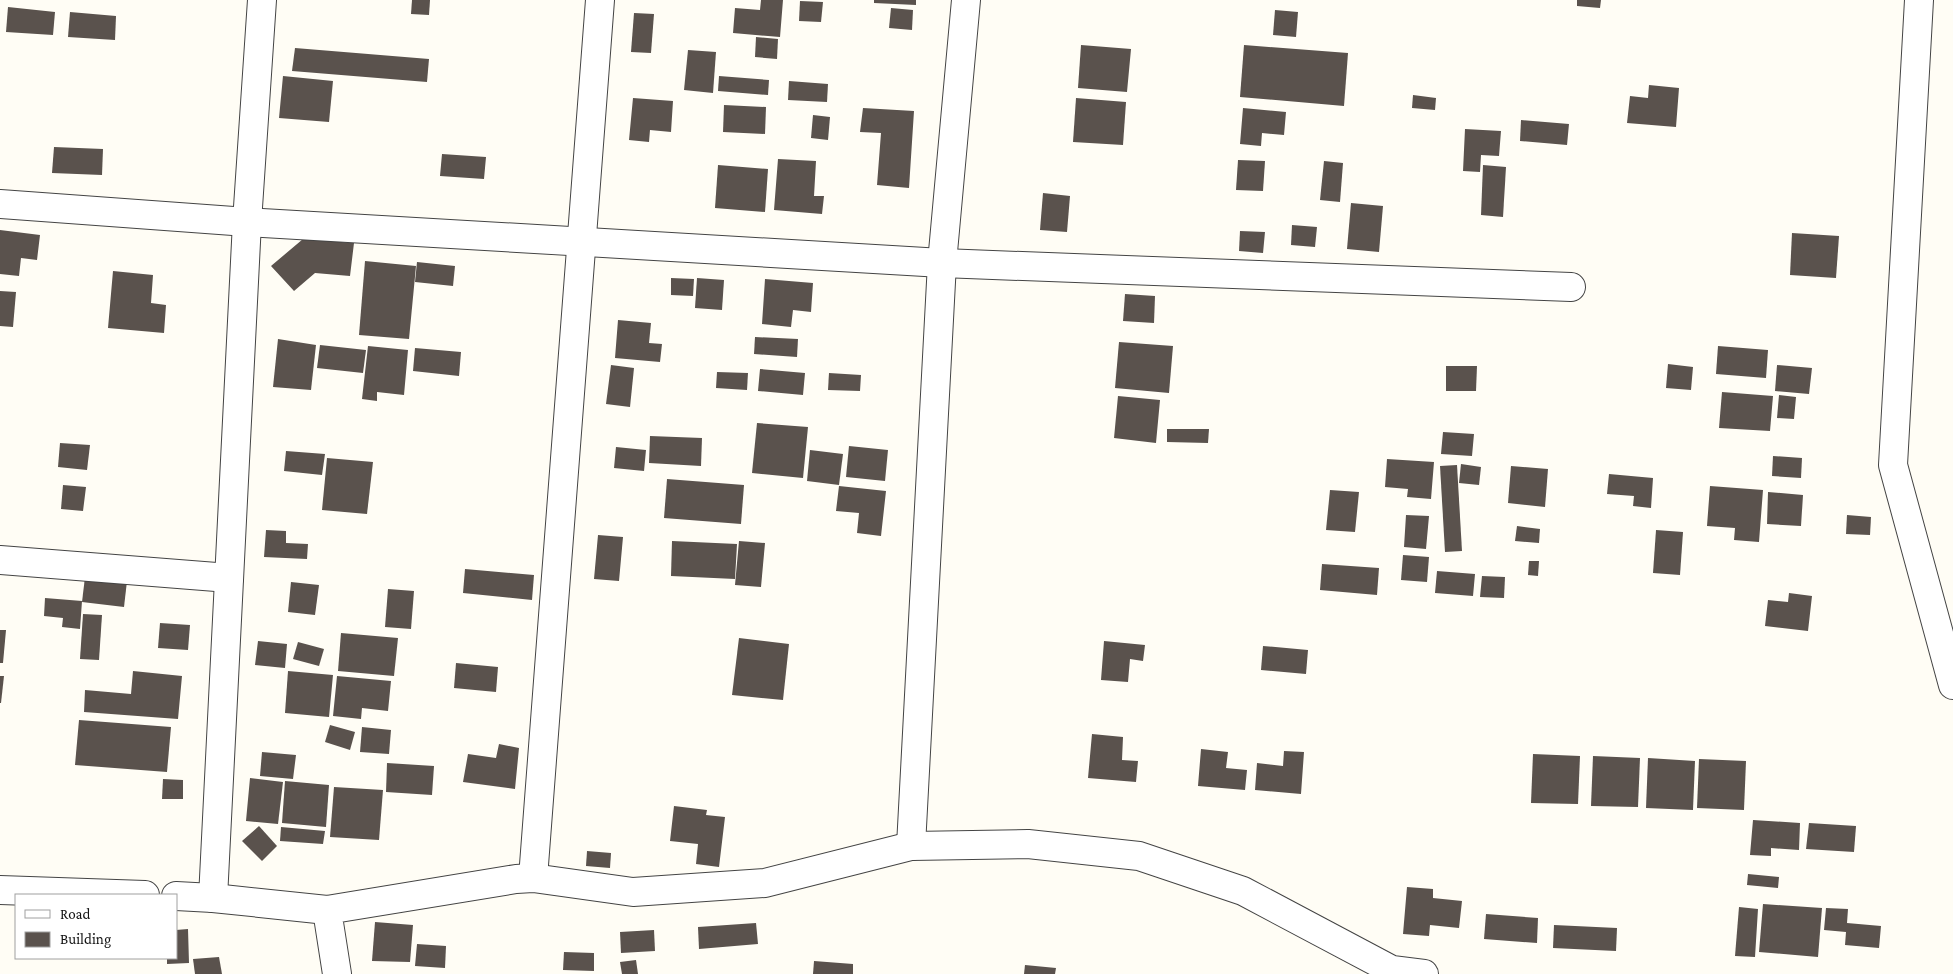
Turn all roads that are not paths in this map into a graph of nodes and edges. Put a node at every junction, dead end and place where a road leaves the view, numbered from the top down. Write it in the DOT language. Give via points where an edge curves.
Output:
graph roads {
  1 [pos="262,0"];
  2 [pos="600,0"];
  3 [pos="966,0"];
  4 [pos="1919,0"];
  5 [pos="0,204"];
  6 [pos="247,222"];
  7 [pos="583,242"];
  8 [pos="942,264"];
  9 [pos="1571,287"];
  10 [pos="0,560"];
  11 [pos="229,578"];
  12 [pos="1953,685"];
  13 [pos="911,846"];
  14 [pos="533,878"];
  15 [pos="0,890"];
  16 [pos="116,894"];
  17 [pos="178,896"];
  18 [pos="213,898"];
  19 [pos="327,910"];
  20 [pos="337,974"];
  21 [pos="1424,974"];
  1 -- 6 [label="street"];
  2 -- 7 [label="street"];
  3 -- 8 [label="street"];
  4 -- 12 [label="street" via="1893,466"];
  5 -- 6 [label="street"];
  6 -- 7 [label="street"];
  6 -- 11 [label="street"];
  7 -- 8 [label="street"];
  7 -- 14 [label="street"];
  8 -- 9 [label="street"];
  8 -- 13 [label="street"];
  10 -- 11 [label="street"];
  11 -- 18 [label="street"];
  13 -- 14 [label="street" via="765,883 633,892"];
  13 -- 21 [label="street" via="1028,844 1139,856 1243,891 1392,970"];
  14 -- 19 [label="street"];
  15 -- 16 [label="street"];
  17 -- 18 [label="street"];
  18 -- 19 [label="street"];
  19 -- 20 [label="street"];
}
